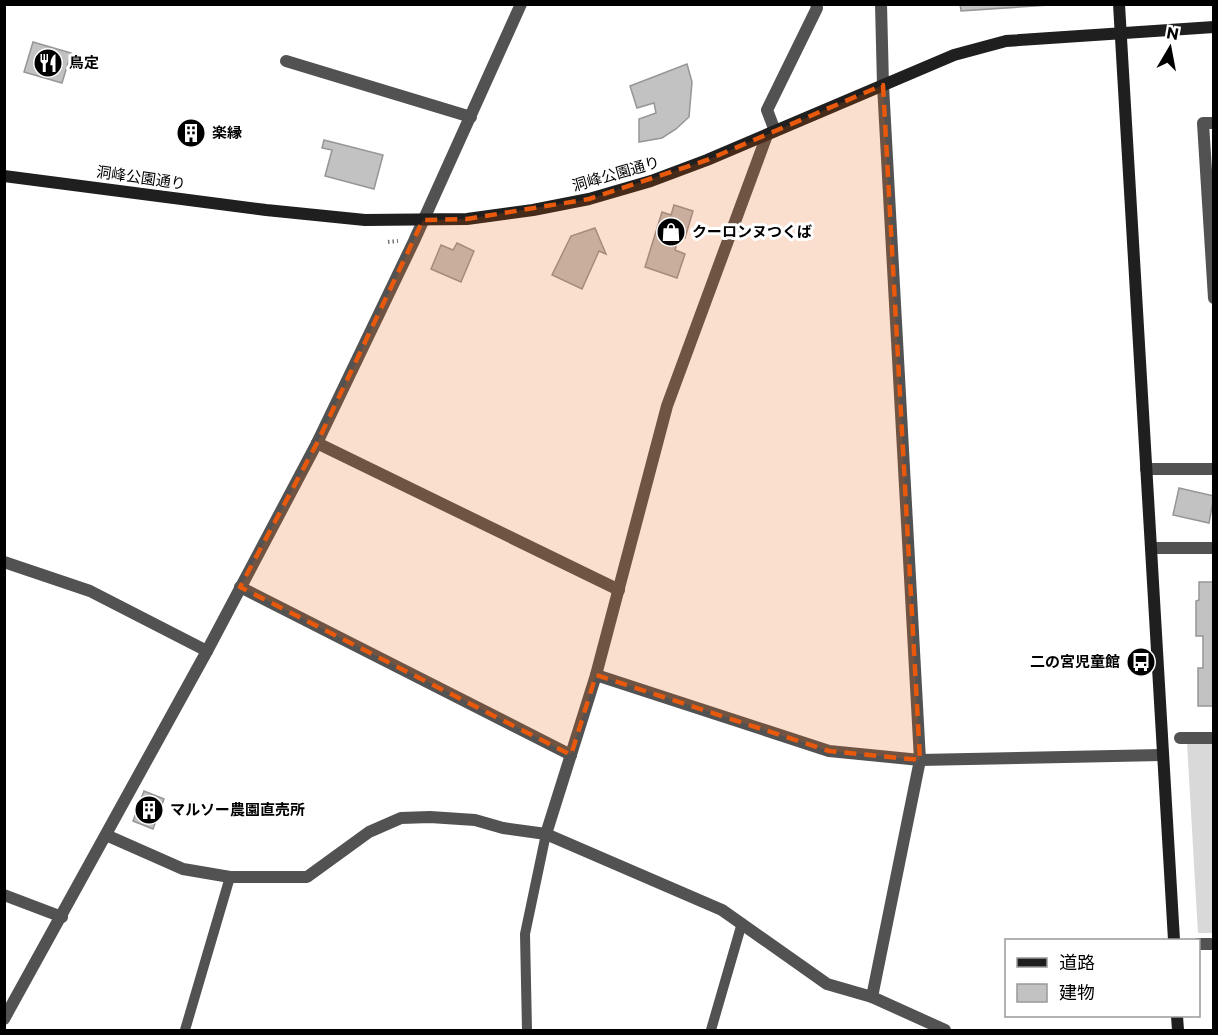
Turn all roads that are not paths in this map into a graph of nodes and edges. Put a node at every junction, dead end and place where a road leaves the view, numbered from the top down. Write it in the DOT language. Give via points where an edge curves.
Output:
graph roads {
  1 [pos="521,4"];
  2 [pos="816,4"];
  3 [pos="881,4"];
  4 [pos="1119,4"];
  5 [pos="1214,27"];
  6 [pos="1120,32"];
  7 [pos="286,61"];
  8 [pos="883,84"];
  9 [pos="471,117"];
  10 [pos="1214,123"];
  11 [pos="771,133"];
  12 [pos="4,176"];
  13 [pos="423,220"];
  14 [pos="1212,239"];
  15 [pos="1214,298"];
  16 [pos="317,443"];
  17 [pos="1146,469"];
  18 [pos="1214,469"];
  19 [pos="1214,548"];
  20 [pos="1151,549"];
  21 [pos="4,562"];
  22 [pos="240,587"];
  23 [pos="619,590"];
  24 [pos="207,651"];
  25 [pos="596,675"];
  26 [pos="1180,738"];
  27 [pos="1214,738"];
  28 [pos="571,755"];
  29 [pos="1162,755"];
  30 [pos="920,760"];
  31 [pos="546,834"];
  32 [pos="106,835"];
  33 [pos="230,877"];
  34 [pos="4,896"];
  35 [pos="62,917"];
  36 [pos="742,923"];
  37 [pos="1174,939"];
  38 [pos="872,997"];
  39 [pos="4,1019"];
  40 [pos="185,1030"];
  41 [pos="527,1030"];
  42 [pos="711,1030"];
  43 [pos="945,1030"];
  1 -- 9 [label="street"];
  2 -- 11 [label="street" via="766,110"];
  3 -- 8 [label="street"];
  4 -- 6 [label="street"];
  5 -- 6 [label="street, 洞峰公園通り"];
  6 -- 8 [label="street, 洞峰公園通り" via="1006,41 978,47"];
  6 -- 17 [label="street"];
  7 -- 9 [label="street"];
  8 -- 11 [label="street, 洞峰公園通り"];
  8 -- 30 [label="street"];
  9 -- 13 [label="street"];
  10 -- 14 [label="street" via="1203,123"];
  11 -- 13 [label="street, 洞峰公園通り" via="651,182 588,199 467,219"];
  11 -- 23 [label="street" via="667,406"];
  12 -- 13 [label="street, 洞峰公園通り" via="318,216"];
  13 -- 16 [label="street"];
  14 -- 15 [label="street"];
  16 -- 22 [label="street"];
  16 -- 23 [label="street"];
  17 -- 18 [label="street"];
  17 -- 20 [label="street"];
  19 -- 20 [label="street"];
  20 -- 29 [label="street"];
  21 -- 24 [label="street" via="90,591"];
  22 -- 24 [label="street"];
  22 -- 28 [label="street"];
  23 -- 25 [label="street"];
  24 -- 32 [label="street"];
  25 -- 28 [label="street"];
  25 -- 30 [label="street" via="829,751"];
  26 -- 27 [label="street"];
  28 -- 31 [label="street"];
  29 -- 30 [label="street"];
  29 -- 37 [label="street"];
  30 -- 38 [label="street"];
  31 -- 33 [label="street" via="475,820 401,818 369,832 307,877"];
  31 -- 36 [label="street" via="722,909"];
  31 -- 41 [label="lane" via="525,934"];
  32 -- 33 [label="street" via="183,869"];
  32 -- 35 [label="street"];
  33 -- 40 [label="lane"];
  34 -- 35 [label="street"];
  35 -- 39 [label="street"];
  36 -- 38 [label="street" via="827,984"];
  36 -- 42 [label="lane"];
  38 -- 43 [label="street"];
}
